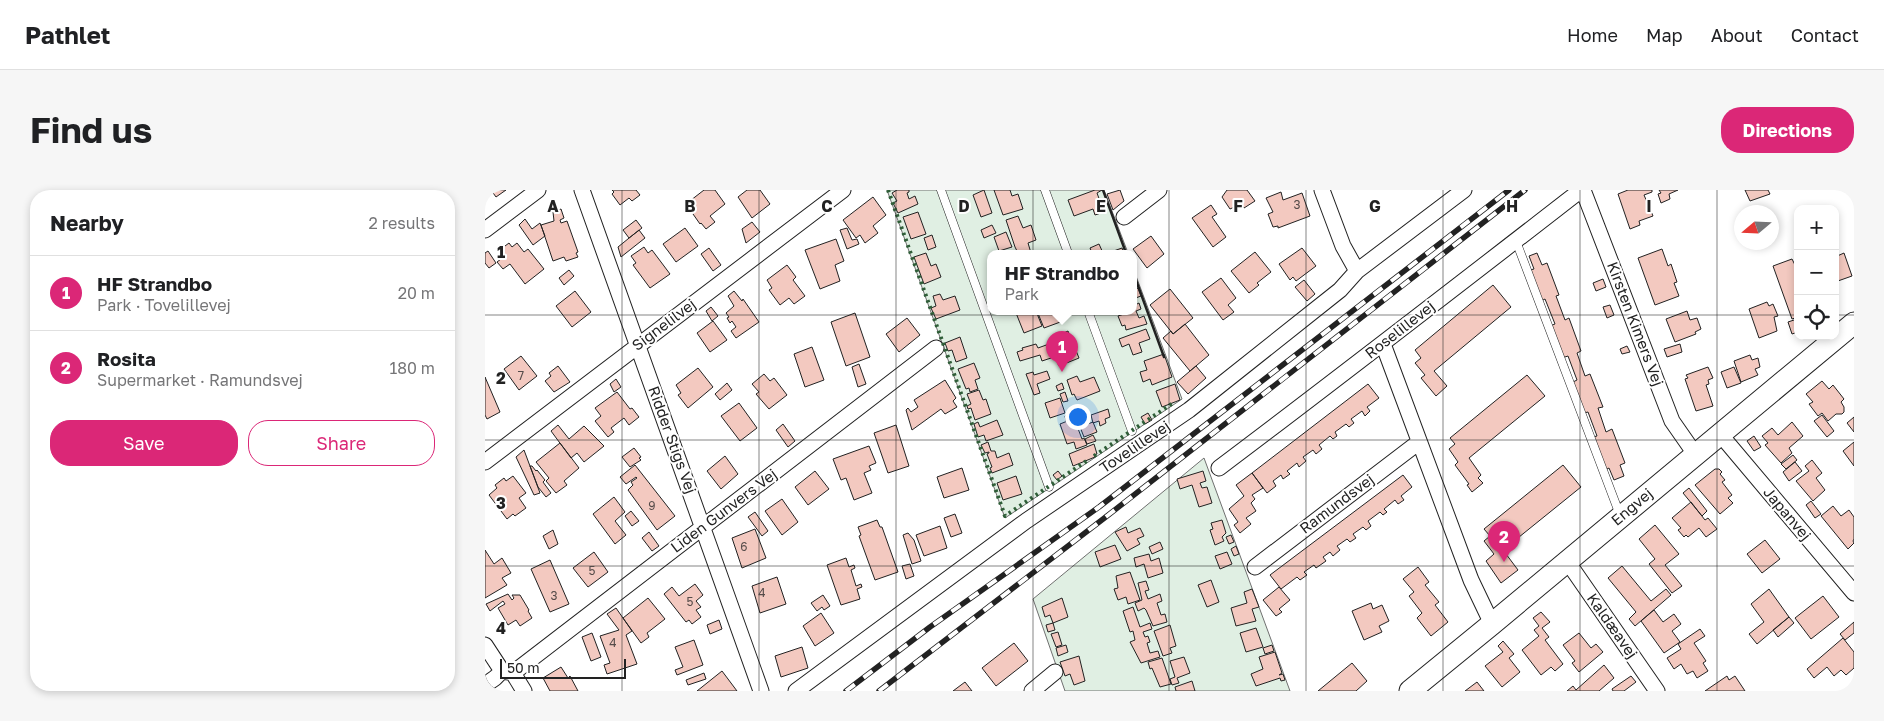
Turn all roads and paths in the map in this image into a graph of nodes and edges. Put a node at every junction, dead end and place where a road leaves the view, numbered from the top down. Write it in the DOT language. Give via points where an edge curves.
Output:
graph roads {
  1 [pos="537,190"];
  2 [pos="582,190"];
  3 [pos="843,190"];
  4 [pos="941,190"];
  5 [pos="1045,190"];
  6 [pos="1159,190"];
  7 [pos="1322,190"];
  8 [pos="1464,190"];
  9 [pos="1582,190"];
  10 [pos="1124,216"];
  11 [pos="485,230"];
  12 [pos="1516,241"];
  13 [pos="1067,250"];
  14 [pos="1357,271"];
  15 [pos="1089,315"];
  16 [pos="1851,332"];
  17 [pos="637,344"];
  18 [pos="1383,344"];
  19 [pos="936,348"];
  20 [pos="1132,431"];
  21 [pos="1720,434"];
  22 [pos="1419,442"];
  23 [pos="1695,454"];
  24 [pos="485,462"];
  25 [pos="1219,468"];
  26 [pos="1049,487"];
  27 [pos="1620,517"];
  28 [pos="703,527"];
  29 [pos="1567,562"];
  30 [pos="1255,567"];
  31 [pos="1854,593"];
  32 [pos="1492,624"];
  33 [pos="485,645"];
  34 [pos="507,672"];
  35 [pos="1055,672"];
  36 [pos="485,685"];
  37 [pos="524,691"];
  38 [pos="761,691"];
  39 [pos="796,691"];
  40 [pos="1032,691"];
  41 [pos="1410,691"];
  42 [pos="1657,691"];
  1 -- 11 [label="street"];
  2 -- 17 [label="street, Ridder Stigs Vej"];
  3 -- 17 [label="street, Signelilvej"];
  4 -- 26 [label="lane"];
  5 -- 13 [label="lane"];
  6 -- 10 [label="street"];
  7 -- 14 [label="street" via="1343,246"];
  8 -- 14 [label="street, Tovelillevej"];
  9 -- 12 [label="street, Roselillevej"];
  9 -- 23 [label="street, Kirsten Kimers Vej" via="1672,421"];
  12 -- 18 [label="street, Roselillevej"];
  12 -- 27 [label="lane"];
  14 -- 39 [label="street, Tovelillevej" via="1340,290 1189,410 1026,520"];
  15 -- 20 [label="lane"];
  16 -- 21 [label="street, Engvej"];
  17 -- 24 [label="street, Signelilvej"];
  17 -- 28 [label="street, Ridder Stigs Vej"];
  18 -- 22 [label="street"];
  18 -- 25 [label="street, Roselillevej"];
  19 -- 28 [label="street, Liden Gunvers Vej"];
  21 -- 23 [label="street, Engvej"];
  21 -- 31 [label="street, Japanvej"];
  22 -- 30 [label="street, Ramundsvej"];
  22 -- 32 [label="street" via="1471,580"];
  23 -- 27 [label="street, Engvej"];
  27 -- 29 [label="street, Engvej"];
  28 -- 34 [label="street, Liden Gunvers Vej"];
  28 -- 38 [label="street, Ridder Stigs Vej"];
  29 -- 32 [label="street, Engvej"];
  29 -- 42 [label="street, Kaldæavej"];
  32 -- 41 [label="street, Engvej"];
  33 -- 34 [label="street"];
  34 -- 36 [label="street, Liden Gunvers Vej"];
  34 -- 37 [label="street"];
  35 -- 40 [label="street"];
}
